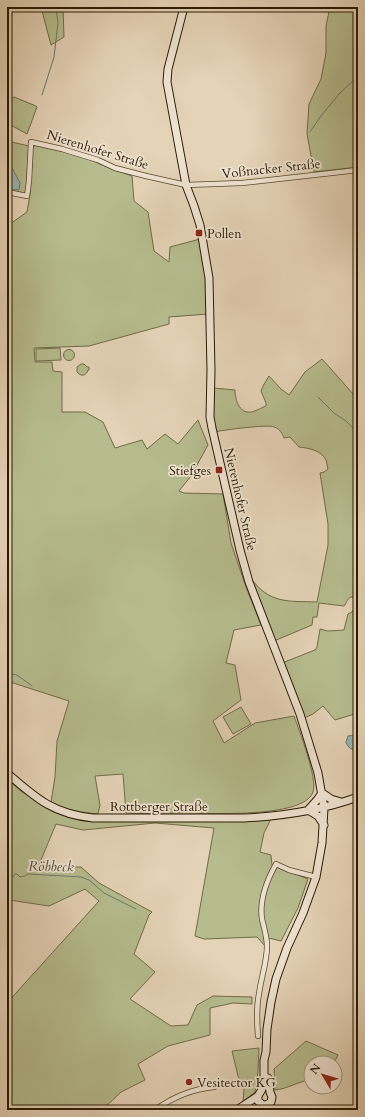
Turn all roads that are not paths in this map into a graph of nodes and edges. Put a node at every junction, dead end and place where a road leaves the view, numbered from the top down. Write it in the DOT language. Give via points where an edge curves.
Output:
graph roads {
  1 [pos="184,7"];
  2 [pos="358,170"];
  3 [pos="186,185"];
  4 [pos="7,192"];
  5 [pos="7,773"];
  6 [pos="322,793"];
  7 [pos="358,797"];
  8 [pos="342,803"];
  9 [pos="324,808"];
  10 [pos="308,810"];
  11 [pos="324,825"];
  12 [pos="316,877"];
  13 [pos="258,1036"];
  14 [pos="266,1052"];
  15 [pos="214,1087"];
  16 [pos="270,1092"];
  17 [pos="260,1094"];
  18 [pos="265,1106"];
  19 [pos="155,1110"];
  20 [pos="237,1110"];
  21 [pos="242,1110"];
  1 -- 3 [label="street, Nierenhofer Straße" via="167,82"];
  2 -- 3 [label="street, Voßnacker Straße" via="242,183"];
  3 -- 4 [label="street, Nierenhofer Straße" via="115,168 98,160 31,142 27,196"];
  3 -- 6 [label="street, Nierenhofer Straße" via="200,225 209,278 212,428 243,563 300,714"];
  5 -- 10 [label="street, Rottberger Straße" via="49,806 84,817 245,818"];
  6 -- 8 [label="street"];
  6 -- 9 [label="street, Nierenhofer Straße"];
  6 -- 10 [label="street"];
  7 -- 8 [label="street, Rottberger Straße"];
  8 -- 9 [label="street, Rottberger Straße"];
  9 -- 10 [label="street, Rottberger Straße"];
  9 -- 11 [label="street, Nierenhofer Straße"];
  10 -- 11 [label="street" via="318,816"];
  11 -- 12 [label="street, Nierenhofer Straße"];
  12 -- 13 [label="street" via="276,864 264,891 262,917 267,946 258,995"];
  12 -- 14 [label="street, Nierenhofer Straße" via="276,979 267,1029"];
  14 -- 16 [label="street"];
  14 -- 17 [label="street" via="264,1084"];
  15 -- 19 [label="street" via="179,1096"];
  16 -- 17 [label="street" via="264,1090"];
  16 -- 18 [label="street" via="271,1102"];
  17 -- 18 [label="street" via="258,1101"];
  17 -- 20 [label="street"];
  18 -- 21 [label="street" via="256,1104"];
}
